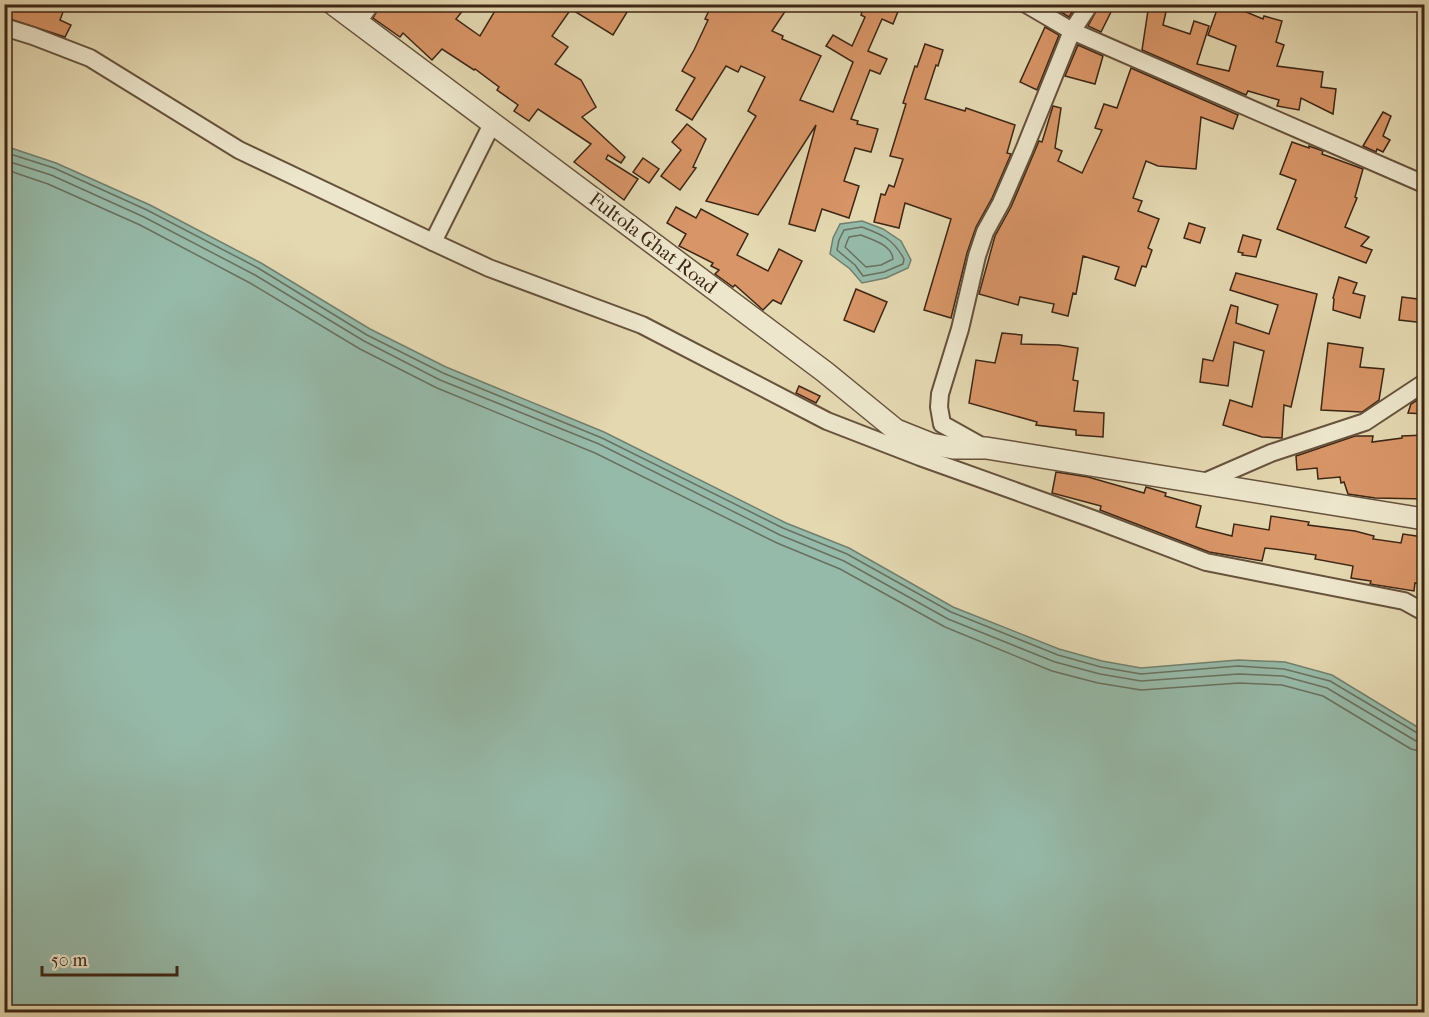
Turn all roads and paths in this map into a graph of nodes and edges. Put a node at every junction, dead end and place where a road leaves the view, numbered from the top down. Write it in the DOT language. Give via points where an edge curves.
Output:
graph roads {
  1 [pos="333,4"];
  2 [pos="371,4"];
  3 [pos="1026,4"];
  4 [pos="1090,4"];
  5 [pos="357,22"];
  6 [pos="4,27"];
  7 [pos="1072,32"];
  8 [pos="492,124"];
  9 [pos="1425,184"];
  10 [pos="433,242"];
  11 [pos="1425,383"];
  12 [pos="986,448"];
  13 [pos="1202,483"];
  14 [pos="1425,519"];
  15 [pos="1425,612"];
  1 -- 5 [label="street, Fultola Ghat Road"];
  2 -- 5 [label="street"];
  3 -- 7 [label="street"];
  4 -- 7 [label="street"];
  5 -- 8 [label="street, Fultola Ghat Road"];
  6 -- 10 [label="street" via="90,58 239,150"];
  7 -- 9 [label="street"];
  7 -- 12 [label="street" via="976,256 939,400 942,424"];
  8 -- 10 [label="street"];
  8 -- 12 [label="street, Fultola Ghat Road" via="825,372 896,430 931,444"];
  10 -- 15 [label="street" via="489,268 642,325 827,421 920,457 1206,562 1404,601"];
  11 -- 13 [label="street" via="1365,422 1271,453"];
  12 -- 13 [label="street, Fultola Ghat Road"];
  13 -- 14 [label="street, Fultola Ghat Road"];
}
